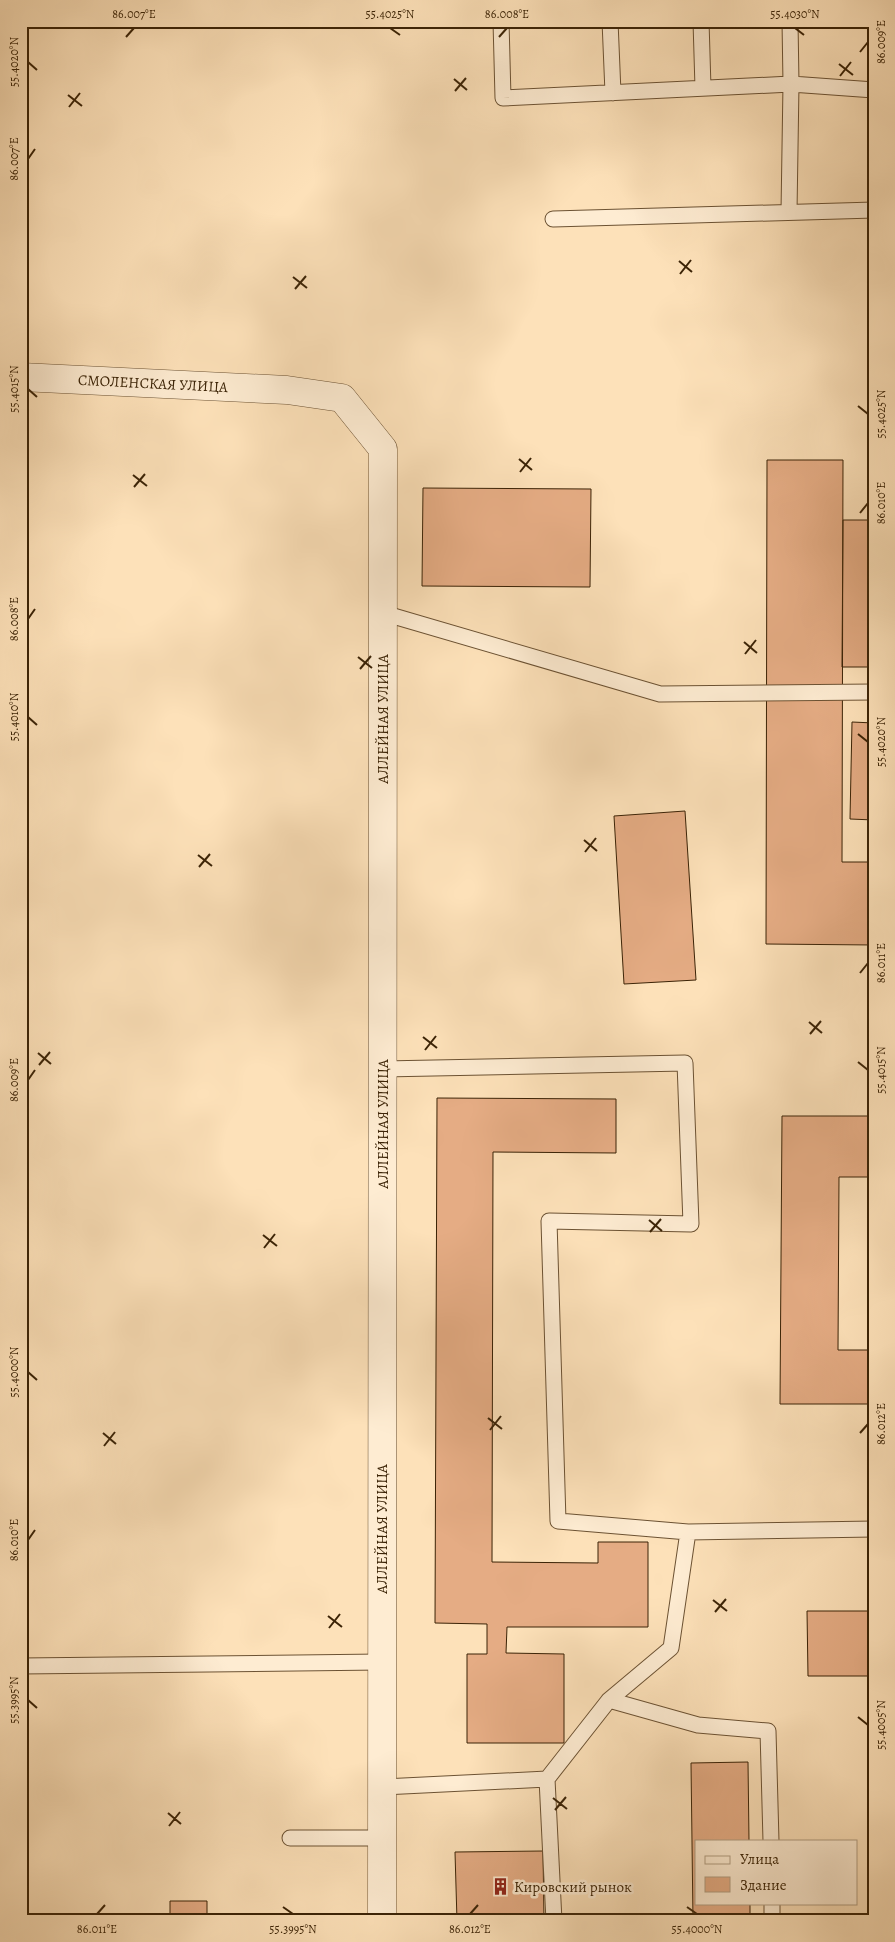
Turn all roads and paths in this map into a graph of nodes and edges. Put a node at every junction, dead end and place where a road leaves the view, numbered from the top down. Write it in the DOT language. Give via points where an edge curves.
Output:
graph roads {
  1 [pos="501,21"];
  2 [pos="610,21"];
  3 [pos="701,21"];
  4 [pos="790,21"];
  5 [pos="790,84"];
  6 [pos="703,88"];
  7 [pos="874,90"];
  8 [pos="613,93"];
  9 [pos="874,210"];
  10 [pos="789,212"];
  11 [pos="553,219"];
  12 [pos="21,377"];
  13 [pos="286,390"];
  14 [pos="383,613"];
  15 [pos="874,692"];
  16 [pos="383,1069"];
  17 [pos="874,1530"];
  18 [pos="688,1532"];
  19 [pos="381,1662"];
  20 [pos="21,1666"];
  21 [pos="609,1700"];
  22 [pos="547,1780"];
  23 [pos="383,1787"];
  24 [pos="290,1838"];
  25 [pos="382,1838"];
  26 [pos="771,1840"];
  27 [pos="772,1904"];
  28 [pos="382,1921"];
  29 [pos="554,1921"];
  30 [pos="772,1921"];
  1 -- 8 [label="lane" via="503,98"];
  2 -- 8 [label="lane"];
  3 -- 6 [label="lane"];
  4 -- 5 [label="lane"];
  5 -- 6 [label="lane"];
  5 -- 7 [label="lane"];
  5 -- 10 [label="lane"];
  6 -- 8 [label="lane"];
  9 -- 10 [label="lane"];
  10 -- 11 [label="lane"];
  12 -- 13 [label="street, СМОЛЕНСКАЯ УЛИЦА"];
  13 -- 14 [label="street, АЛЛЕЙНАЯ УЛИЦА" via="342,398 383,448"];
  14 -- 15 [label="lane" via="660,694"];
  14 -- 16 [label="street, АЛЛЕЙНАЯ УЛИЦА"];
  16 -- 18 [label="lane" via="685,1063 690,1224 549,1221 558,1521"];
  16 -- 19 [label="street, АЛЛЕЙНАЯ УЛИЦА"];
  17 -- 18 [label="lane"];
  18 -- 21 [label="lane" via="671,1648"];
  19 -- 20 [label="lane"];
  19 -- 23 [label="street, АЛЛЕЙНАЯ УЛИЦА"];
  21 -- 22 [label="lane"];
  21 -- 26 [label="lane" via="698,1725 768,1731"];
  22 -- 23 [label="lane"];
  22 -- 29 [label="lane"];
  23 -- 25 [label="street, АЛЛЕЙНАЯ УЛИЦА"];
  24 -- 25 [label="lane"];
  25 -- 28 [label="street, АЛЛЕЙНАЯ УЛИЦА"];
  27 -- 30 [label="lane"];
}
